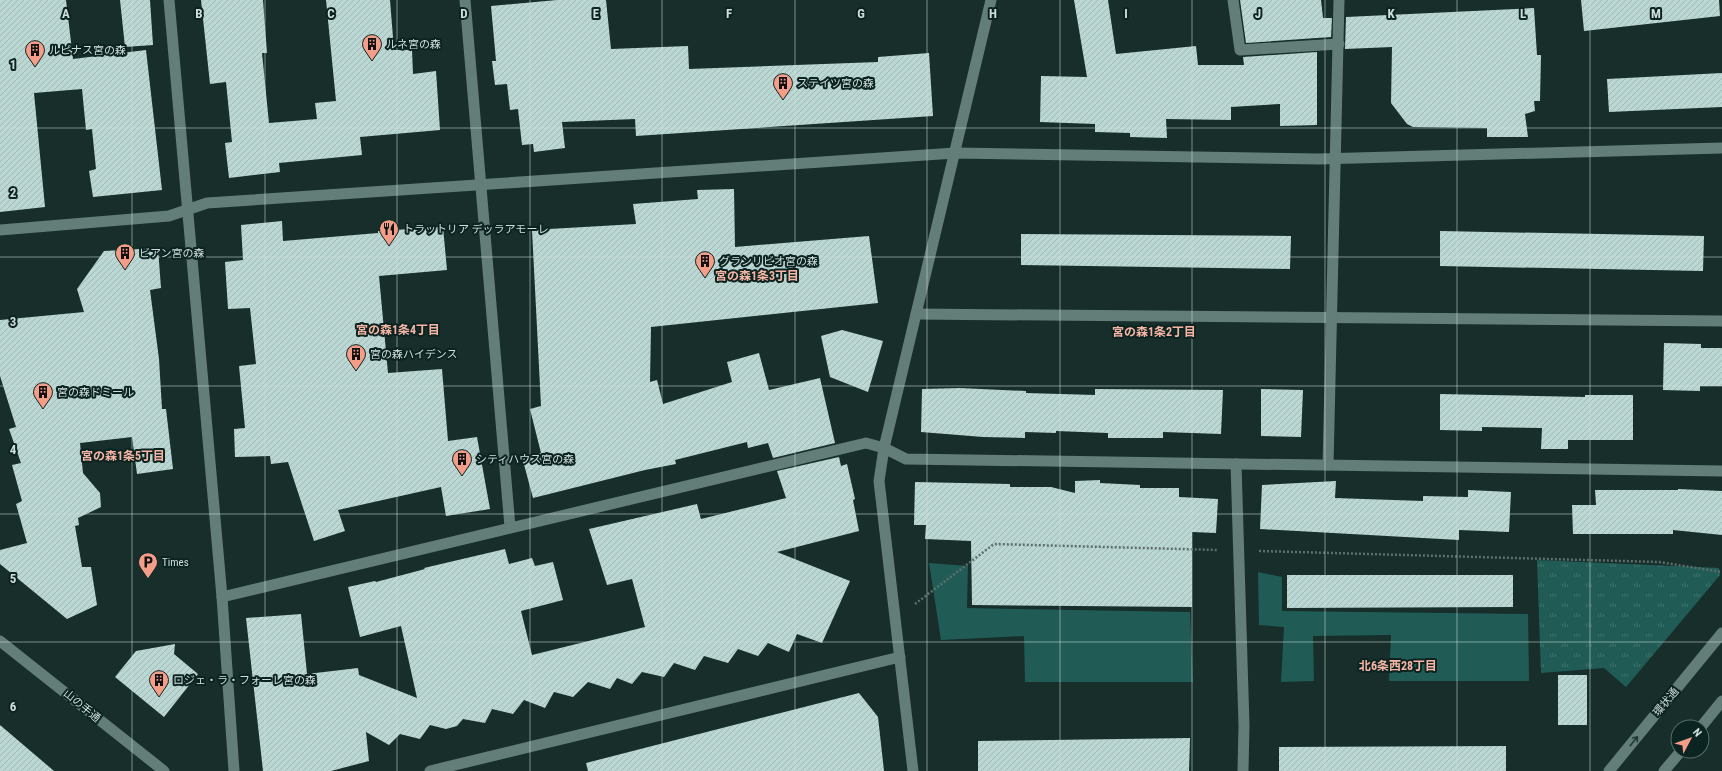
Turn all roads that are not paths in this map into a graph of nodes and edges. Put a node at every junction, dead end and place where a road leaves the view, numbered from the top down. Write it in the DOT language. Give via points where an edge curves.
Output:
graph roads {
  1 [pos="169,0"];
  2 [pos="465,0"];
  3 [pos="991,0"];
  4 [pos="1233,0"];
  5 [pos="1339,0"];
  6 [pos="1338,44"];
  7 [pos="1722,148"];
  8 [pos="954,154"];
  9 [pos="1336,158"];
  10 [pos="480,185"];
  11 [pos="188,209"];
  12 [pos="0,230"];
  13 [pos="916,314"];
  14 [pos="1332,317"];
  15 [pos="1722,321"];
  16 [pos="884,448"];
  17 [pos="1236,464"];
  18 [pos="1328,466"];
  19 [pos="1722,471"];
  20 [pos="510,528"];
  21 [pos="222,597"];
  22 [pos="1722,633"];
  23 [pos="0,641"];
  24 [pos="900,657"];
  25 [pos="1722,701"];
  26 [pos="1707,719"];
  27 [pos="1674,759"];
  28 [pos="160,770"];
  29 [pos="234,771"];
  30 [pos="430,771"];
  31 [pos="914,771"];
  32 [pos="1243,771"];
  33 [pos="1609,771"];
  34 [pos="1664,771"];
  1 -- 11 [label="street"];
  2 -- 10 [label="street"];
  3 -- 8 [label="street"];
  4 -- 6 [label="street" via="1240,50"];
  5 -- 6 [label="street"];
  6 -- 9 [label="street"];
  7 -- 9 [label="street"];
  8 -- 9 [label="street"];
  8 -- 10 [label="street"];
  8 -- 13 [label="street"];
  9 -- 14 [label="street"];
  10 -- 11 [label="street" via="207,203"];
  10 -- 20 [label="street"];
  11 -- 12 [label="street" via="169,216"];
  11 -- 21 [label="street"];
  13 -- 14 [label="street"];
  13 -- 16 [label="street"];
  14 -- 15 [label="street"];
  14 -- 18 [label="street"];
  16 -- 17 [label="street" via="906,459"];
  16 -- 20 [label="street" via="866,443"];
  16 -- 24 [label="street" via="879,481"];
  17 -- 18 [label="street"];
  17 -- 32 [label="street" via="1244,725"];
  18 -- 19 [label="street"];
  20 -- 21 [label="street"];
  21 -- 29 [label="street"];
  33 -- 22 [label="street, 環状通, one-way"];
  23 -- 28 [label="street, 山の手通"];
  24 -- 30 [label="street"];
  24 -- 31 [label="street"];
  25 -- 26 [label="street"];
  27 -- 34 [label="street"];
}
